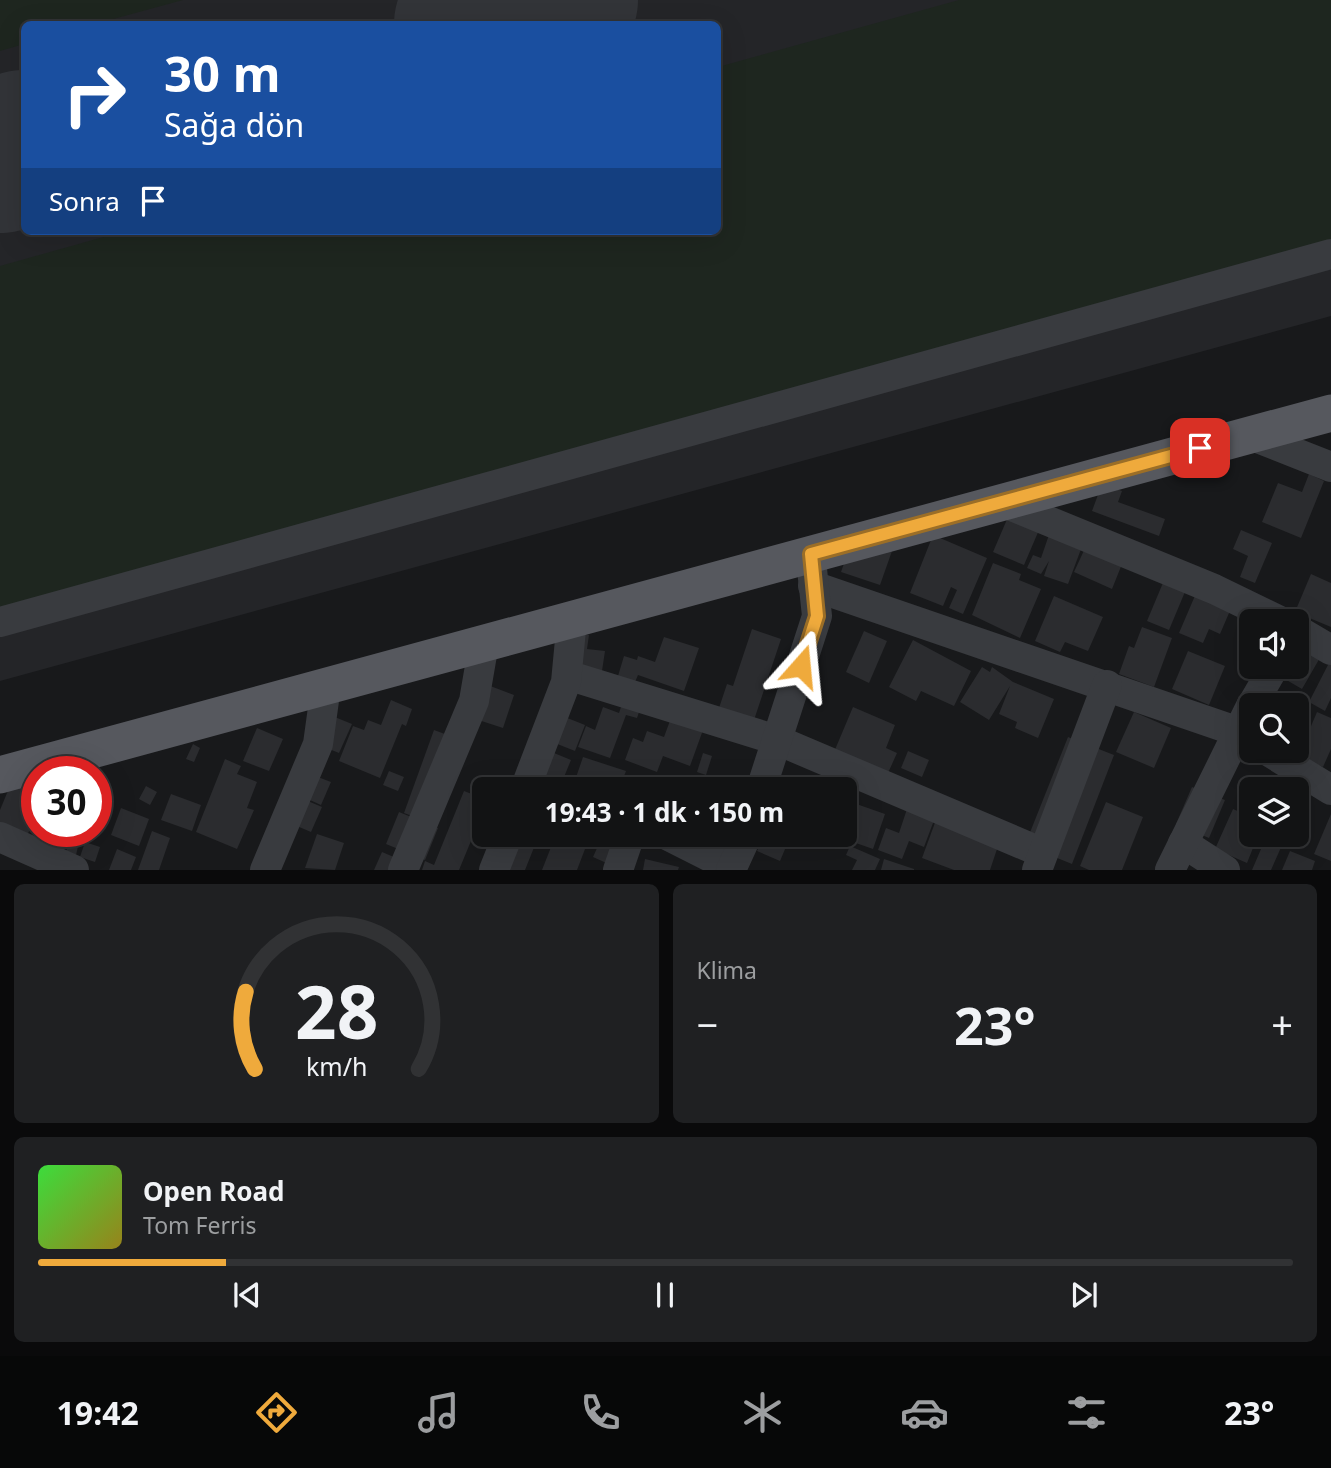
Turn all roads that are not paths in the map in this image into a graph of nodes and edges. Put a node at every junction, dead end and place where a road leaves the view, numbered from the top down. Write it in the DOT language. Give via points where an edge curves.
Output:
graph roads {
  1 [pos="1331,254"];
  2 [pos="1331,413"];
  3 [pos="1250,435"];
  4 [pos="1331,467"];
  5 [pos="1002,502"];
  6 [pos="812,570"];
  7 [pos="1255,609"];
  8 [pos="572,619"];
  9 [pos="0,622"];
  10 [pos="1309,637"];
  11 [pos="484,643"];
  12 [pos="1331,650"];
  13 [pos="567,675"];
  14 [pos="1107,685"];
  15 [pos="326,686"];
  16 [pos="1239,734"];
  17 [pos="777,740"];
  18 [pos="1239,745"];
  19 [pos="1287,763"];
  20 [pos="0,775"];
  21 [pos="529,777"];
  22 [pos="765,777"];
  23 [pos="1331,790"];
  24 [pos="0,837"];
  25 [pos="503,847"];
  26 [pos="626,847"];
  27 [pos="690,847"];
  28 [pos="742,847"];
  29 [pos="1177,856"];
  30 [pos="1040,861"];
  31 [pos="732,869"];
  32 [pos="74,870"];
  33 [pos="265,870"];
  34 [pos="403,870"];
  35 [pos="494,870"];
  36 [pos="618,870"];
  37 [pos="1225,870"];
  1 -- 9 [label="street"];
  2 -- 3 [label="main road"];
  3 -- 4 [label="street"];
  3 -- 5 [label="main road"];
  5 -- 6 [label="main road"];
  5 -- 7 [label="street"];
  6 -- 8 [label="main road"];
  6 -- 14 [label="street"];
  6 -- 17 [label="street" via="817,616"];
  8 -- 11 [label="main road"];
  8 -- 13 [label="street"];
  10 -- 12 [label="street"];
  11 -- 15 [label="main road"];
  11 -- 34 [label="street" via="474,701"];
  13 -- 17 [label="street"];
  13 -- 21 [label="street"];
  14 -- 16 [label="street"];
  14 -- 30 [label="street"];
  15 -- 20 [label="main road"];
  15 -- 33 [label="street" via="318,744"];
  17 -- 22 [label="street"];
  17 -- 30 [label="street"];
  18 -- 29 [label="street"];
  19 -- 23 [label="street"];
  24 -- 32 [label="street"];
  25 -- 35 [label="street"];
  26 -- 36 [label="street"];
  27 -- 31 [label="street"];
  28 -- 31 [label="street"];
  29 -- 37 [label="street"];
}
